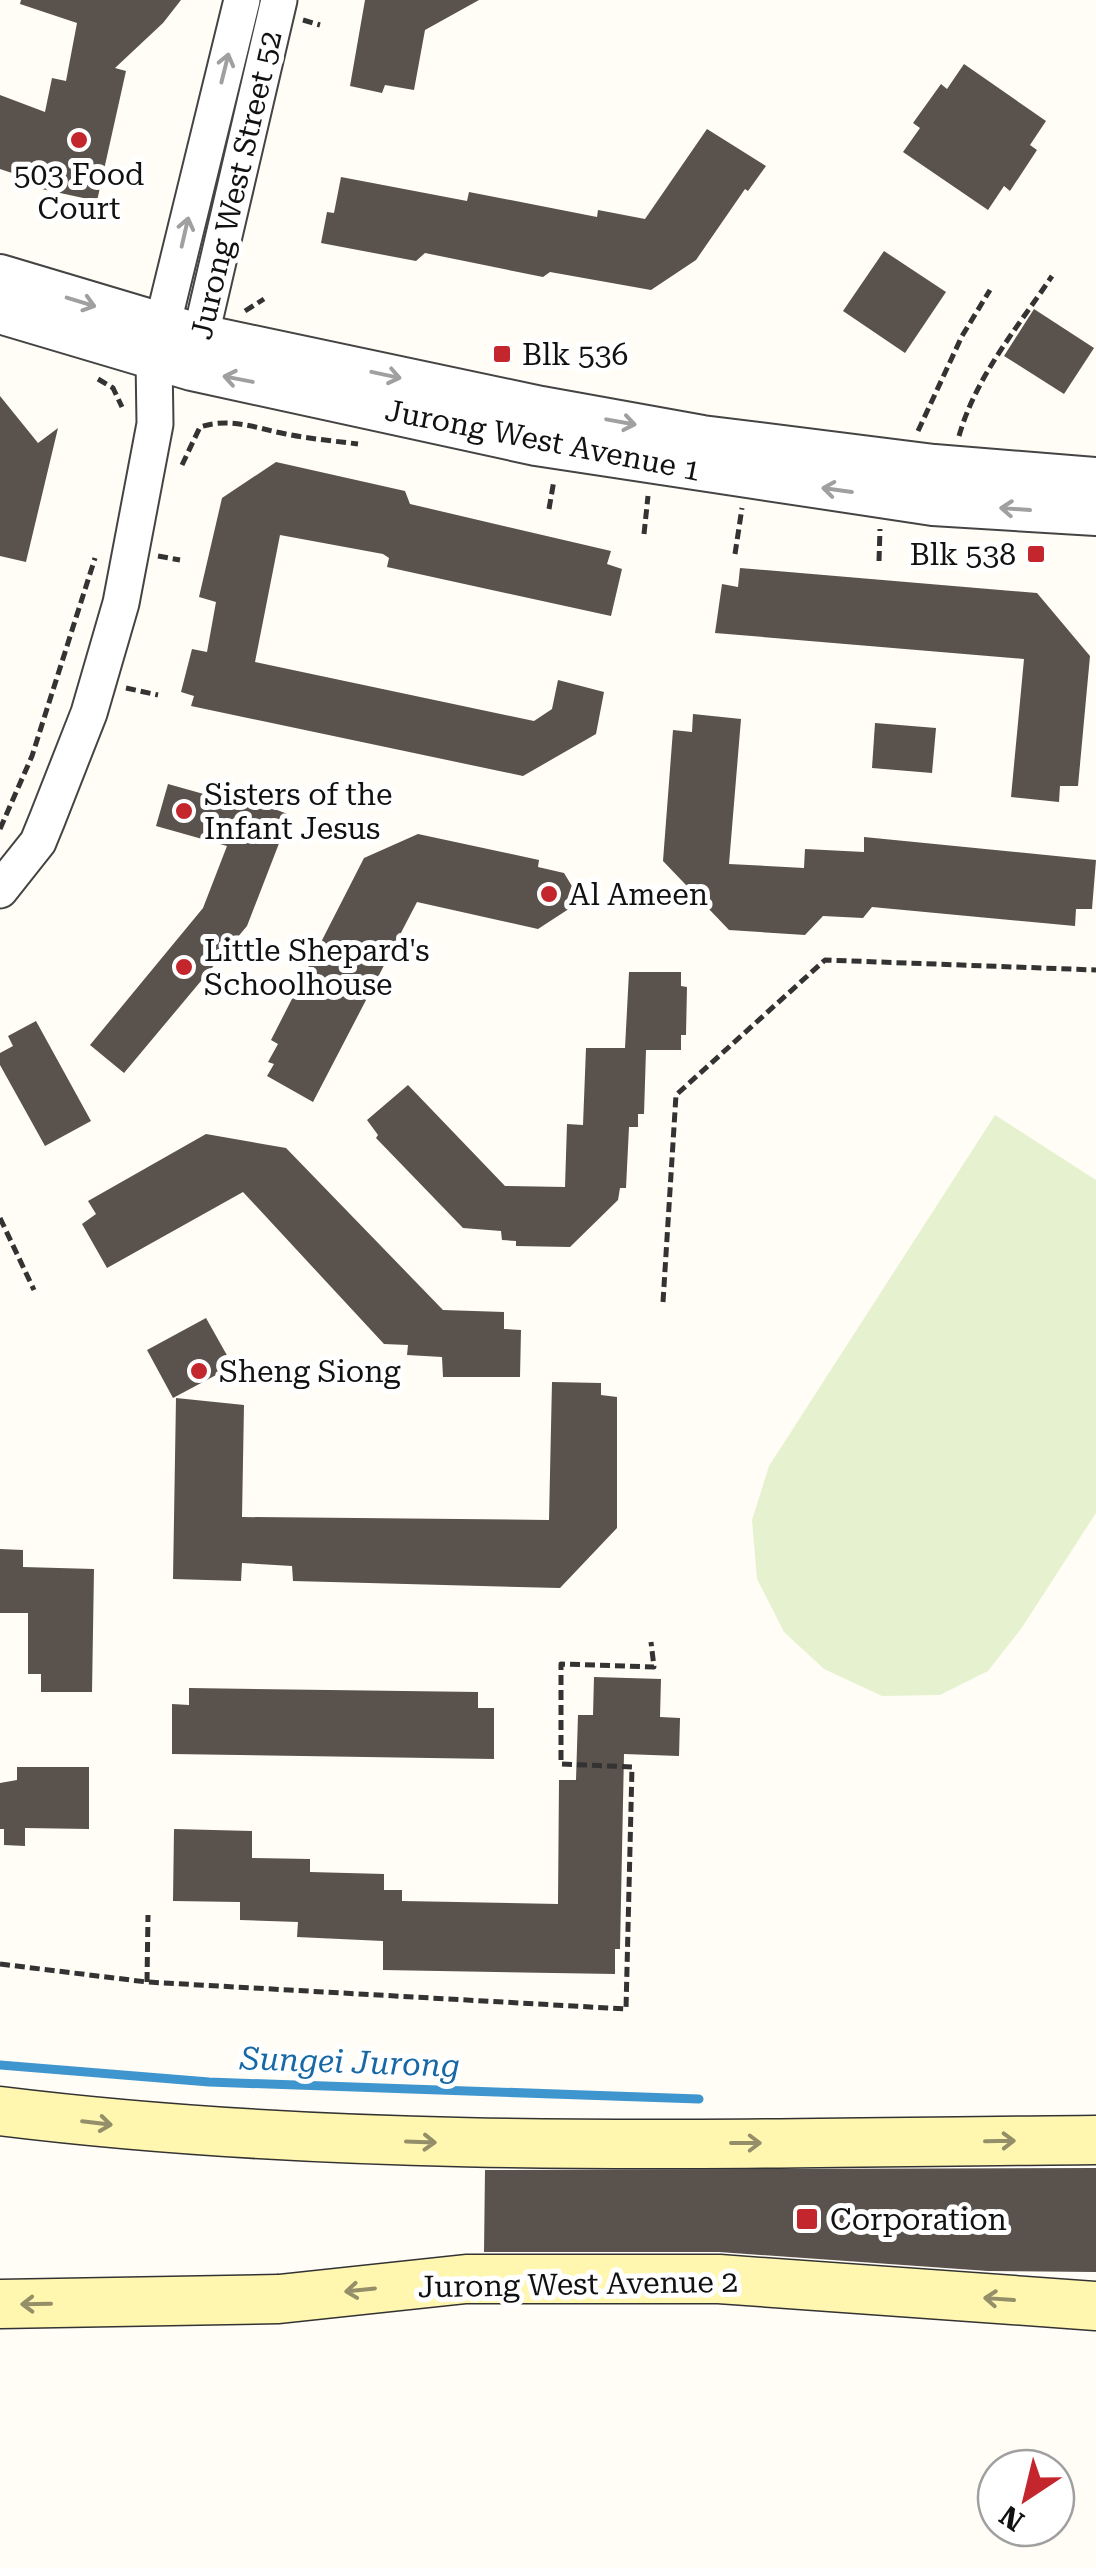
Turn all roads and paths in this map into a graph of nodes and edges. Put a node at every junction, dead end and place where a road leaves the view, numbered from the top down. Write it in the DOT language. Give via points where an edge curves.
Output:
graph roads {
  1 [pos="242,0"];
  2 [pos="279,0"];
  3 [pos="309,22"];
  4 [pos="320,25"];
  5 [pos="0,276"];
  6 [pos="1052,276"];
  7 [pos="990,290"];
  8 [pos="264,299"];
  9 [pos="253,305"];
  10 [pos="0,312"];
  11 [pos="178,348"];
  12 [pos="120,399"];
  13 [pos="208,416"];
  14 [pos="139,418"];
  15 [pos="214,422"];
  16 [pos="361,444"];
  17 [pos="933,466"];
  18 [pos="177,476"];
  19 [pos="1096,479"];
  20 [pos="648,488"];
  21 [pos="744,500"];
  22 [pos="1096,514"];
  23 [pos="881,516"];
  24 [pos="644,534"];
  25 [pos="735,554"];
  26 [pos="95,558"];
  27 [pos="169,558"];
  28 [pos="180,560"];
  29 [pos="879,561"];
  30 [pos="118,686"];
  31 [pos="158,695"];
  32 [pos="0,829"];
  33 [pos="0,890"];
  34 [pos="1096,970"];
  35 [pos="0,1218"];
  36 [pos="34,1290"];
  37 [pos="663,1302"];
  38 [pos="651,1642"];
  39 [pos="148,1914"];
  40 [pos="0,1964"];
  41 [pos="147,1982"];
  42 [pos="0,2111"];
  43 [pos="1096,2140"];
  44 [pos="0,2304"];
  45 [pos="1096,2306"];
  11 -- 1 [label="street, Jurong West Street 52, one-way"];
  2 -- 11 [label="street, Jurong West Street 52" via="242,148"];
  3 -- 4 [label="path"];
  5 -- 11 [label="street, Jurong West Avenue 1, one-way"];
  6 -- 17 [label="path"];
  7 -- 17 [label="path" via="921,421"];
  8 -- 9 [label="path"];
  10 -- 11 [label="street, Jurong West Avenue 1"];
  11 -- 14 [label="street"];
  11 -- 17 [label="street, Jurong West Avenue 1, one-way" via="702,437"];
  22 -- 11 [label="street, Jurong West Avenue 1, one-way" via="934,504 548,446"];
  12 -- 14 [label="path"];
  13 -- 15 [label="path"];
  14 -- 33 [label="street" via="121,603 90,714 38,842"];
  15 -- 16 [label="path"];
  15 -- 18 [label="path" via="200,426"];
  17 -- 19 [label="street, Jurong West Avenue 1"];
  20 -- 24 [label="path"];
  21 -- 25 [label="path"];
  23 -- 29 [label="path"];
  26 -- 32 [label="path" via="32,756"];
  27 -- 28 [label="path"];
  30 -- 31 [label="path"];
  34 -- 37 [label="path" via="826,960 676,1095"];
  35 -- 36 [label="path"];
  38 -- 41 [label="path" via="654,1667 561,1664 560,1764 632,1767 626,2009"];
  39 -- 41 [label="path"];
  40 -- 41 [label="path"];
  42 -- 43 [label="main road, one-way" via="124,2126 485,2145"];
  45 -- 44 [label="main road, Jurong West Avenue 2, one-way" via="719,2279 466,2279 278,2299"];
}
